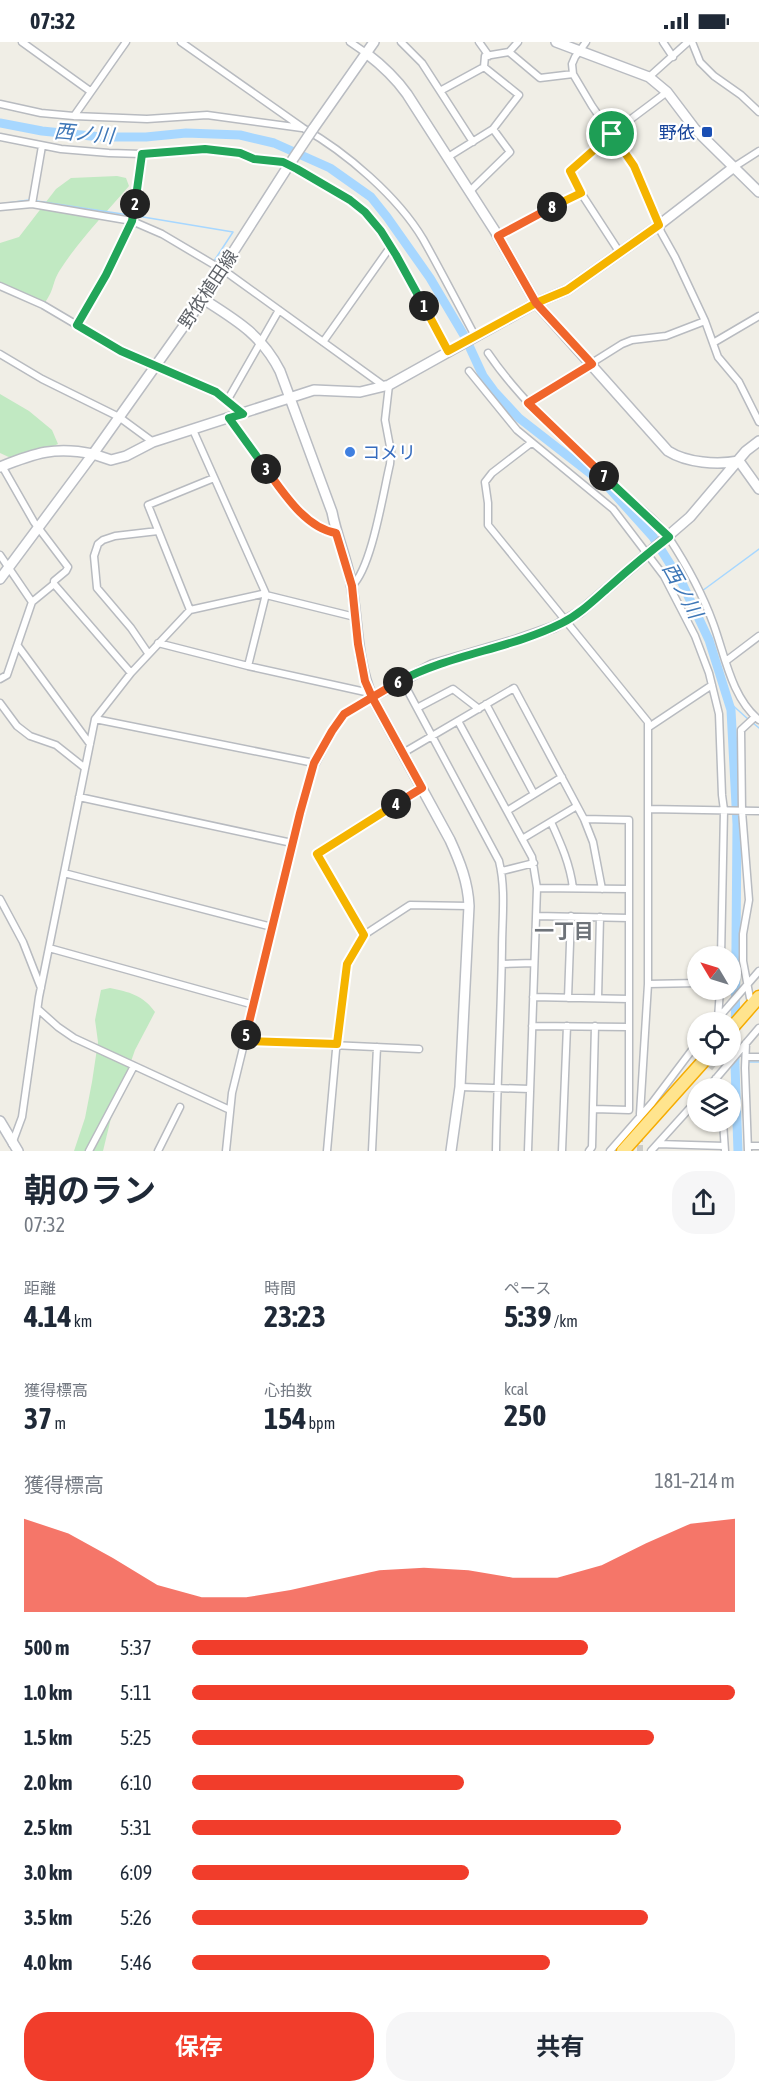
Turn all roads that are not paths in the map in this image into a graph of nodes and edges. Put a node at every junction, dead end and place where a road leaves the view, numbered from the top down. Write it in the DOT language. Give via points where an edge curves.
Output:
graph roads {
  1 [pos="22,42"];
  2 [pos="126,42"];
  3 [pos="181,42"];
  4 [pos="350,42"];
  5 [pos="374,42"];
  6 [pos="401,42"];
  7 [pos="479,42"];
  8 [pos="518,42"];
  9 [pos="556,42"];
  10 [pos="586,42"];
  11 [pos="663,42"];
  12 [pos="690,42"];
  13 [pos="509,52"];
  14 [pos="579,52"];
  15 [pos="366,53"];
  16 [pos="489,56"];
  17 [pos="673,57"];
  18 [pos="484,67"];
  19 [pos="573,74"];
  20 [pos="649,77"];
  21 [pos="90,91"];
  22 [pos="440,91"];
  23 [pos="667,92"];
  24 [pos="0,104"];
  25 [pos="759,112"];
  26 [pos="74,116"];
  27 [pos="308,129"];
  28 [pos="494,129"];
  29 [pos="612,134"];
  30 [pos="0,137"];
  31 [pos="473,142"];
  32 [pos="42,146"];
  33 [pos="759,151"];
  34 [pos="142,154"];
  35 [pos="448,158"];
  36 [pos="734,167"];
  37 [pos="470,192"];
  38 [pos="759,192"];
  39 [pos="581,193"];
  40 [pos="32,204"];
  41 [pos="0,207"];
  42 [pos="132,221"];
  43 [pos="659,225"];
  44 [pos="498,236"];
  45 [pos="391,246"];
  46 [pos="620,253"];
  47 [pos="216,266"];
  48 [pos="229,274"];
  49 [pos="0,286"];
  50 [pos="203,299"];
  51 [pos="536,303"];
  52 [pos="279,310"];
  53 [pos="759,316"];
  54 [pos="705,321"];
  55 [pos="77,325"];
  56 [pos="475,336"];
  57 [pos="261,342"];
  58 [pos="324,342"];
  59 [pos="712,343"];
  60 [pos="448,351"];
  61 [pos="488,353"];
  62 [pos="0,354"];
  63 [pos="592,364"];
  64 [pos="156,365"];
  65 [pos="469,371"];
  66 [pos="387,386"];
  67 [pos="290,396"];
  68 [pos="227,401"];
  69 [pos="528,403"];
  70 [pos="243,414"];
  71 [pos="119,417"];
  72 [pos="229,418"];
  73 [pos="759,422"];
  74 [pos="193,430"];
  75 [pos="759,441"];
  76 [pos="153,442"];
  77 [pos="531,443"];
  78 [pos="93,454"];
  79 [pos="739,461"];
  80 [pos="1,466"];
  81 [pos="214,478"];
  82 [pos="757,485"];
  83 [pos="38,528"];
  84 [pos="158,531"];
  85 [pos="336,533"];
  86 [pos="669,537"];
  87 [pos="647,554"];
  88 [pos="0,555"];
  89 [pos="8,569"];
  90 [pos="0,579"];
  91 [pos="54,584"];
  92 [pos="352,586"];
  93 [pos="266,594"];
  94 [pos="32,602"];
  95 [pos="190,610"];
  96 [pos="355,617"];
  97 [pos="567,620"];
  98 [pos="759,636"];
  99 [pos="158,643"];
  100 [pos="18,646"];
  101 [pos="148,653"];
  102 [pos="726,661"];
  103 [pos="248,666"];
  104 [pos="131,673"];
  105 [pos="0,679"];
  106 [pos="402,680"];
  107 [pos="712,685"];
  108 [pos="371,695"];
  109 [pos="0,704"];
  110 [pos="486,704"];
  111 [pos="417,708"];
  112 [pos="479,709"];
  113 [pos="95,719"];
  114 [pos="756,719"];
  115 [pos="458,721"];
  116 [pos="649,727"];
  117 [pos="432,737"];
  118 [pos="90,744"];
  119 [pos="403,753"];
  120 [pos="314,763"];
  121 [pos="85,768"];
  122 [pos="562,777"];
  123 [pos="422,788"];
  124 [pos="534,795"];
  125 [pos="79,797"];
  126 [pos="577,806"];
  127 [pos="648,809"];
  128 [pos="724,810"];
  129 [pos="507,811"];
  130 [pos="742,811"];
  131 [pos="759,811"];
  132 [pos="584,819"];
  133 [pos="551,822"];
  134 [pos="522,839"];
  135 [pos="292,843"];
  136 [pos="534,864"];
  137 [pos="502,872"];
  138 [pos="64,873"];
  139 [pos="537,888"];
  140 [pos="573,888"];
  141 [pos="602,889"];
  142 [pos="629,889"];
  143 [pos="0,899"];
  144 [pos="469,906"];
  145 [pos="536,916"];
  146 [pos="571,916"];
  147 [pos="600,917"];
  148 [pos="628,918"];
  149 [pos="272,927"];
  150 [pos="364,935"];
  151 [pos="721,946"];
  152 [pos="49,948"];
  153 [pos="534,963"];
  154 [pos="502,964"];
  155 [pos="759,972"];
  156 [pos="687,983"];
  157 [pos="648,984"];
  158 [pos="41,988"];
  159 [pos="745,988"];
  160 [pos="533,997"];
  161 [pos="568,998"];
  162 [pos="597,998"];
  163 [pos="628,999"];
  164 [pos="756,1002"];
  165 [pos="254,1005"];
  166 [pos="39,1010"];
  167 [pos="723,1012"];
  168 [pos="741,1017"];
  169 [pos="532,1026"];
  170 [pos="567,1026"];
  171 [pos="595,1026"];
  172 [pos="628,1027"];
  173 [pos="759,1028"];
  174 [pos="245,1041"];
  175 [pos="337,1044"];
  176 [pos="744,1046"];
  177 [pos="377,1047"];
  178 [pos="419,1049"];
  179 [pos="747,1056"];
  180 [pos="759,1057"];
  181 [pos="687,1065"];
  182 [pos="134,1066"];
  183 [pos="699,1066"];
  184 [pos="714,1068"];
  185 [pos="718,1076"];
  186 [pos="460,1087"];
  187 [pos="497,1088"];
  188 [pos="530,1089"];
  189 [pos="180,1107"];
  190 [pos="594,1109"];
  191 [pos="230,1110"];
  192 [pos="687,1111"];
  193 [pos="640,1114"];
  194 [pos="0,1122"];
  195 [pos="724,1132"];
  196 [pos="658,1144"];
  197 [pos="759,1146"];
  198 [pos="14,1148"];
  199 [pos="725,1148"];
  200 [pos="748,1148"];
  201 [pos="89,1151"];
  202 [pos="158,1151"];
  203 [pos="226,1151"];
  204 [pos="327,1151"];
  205 [pos="372,1151"];
  206 [pos="451,1151"];
  207 [pos="496,1151"];
  208 [pos="528,1151"];
  209 [pos="562,1151"];
  210 [pos="589,1151"];
  211 [pos="610,1151"];
  212 [pos="623,1151"];
  213 [pos="651,1151"];
  1 -- 21 [label="street"];
  2 -- 21 [label="street"];
  3 -- 27 [label="street"];
  4 -- 15 [label="street"];
  5 -- 15 [label="street, 野依植田線"];
  6 -- 22 [label="street" via="422,63"];
  7 -- 16 [label="street"];
  8 -- 13 [label="street"];
  9 -- 14 [label="street"];
  10 -- 14 [label="street"];
  11 -- 17 [label="street"];
  12 -- 17 [label="street"];
  12 -- 25 [label="street" via="700,62"];
  13 -- 16 [label="street"];
  13 -- 19 [label="street" via="540,78"];
  14 -- 19 [label="street" via="572,64"];
  14 -- 20 [label="street"];
  15 -- 27 [label="street, 野依植田線"];
  15 -- 35 [label="street" via="396,78"];
  16 -- 18 [label="street" via="485,56"];
  17 -- 20 [label="street"];
  18 -- 22 [label="street"];
  18 -- 28 [label="street" via="519,95"];
  19 -- 29 [label="street"];
  20 -- 23 [label="street"];
  21 -- 26 [label="street"];
  22 -- 31 [label="street"];
  23 -- 29 [label="street"];
  23 -- 36 [label="street" via="695,129"];
  24 -- 26 [label="street" via="41,114"];
  26 -- 27 [label="street" via="147,119 207,115"];
  27 -- 50 [label="street, 野依植田線, bridge"];
  27 -- 56 [label="street" via="384,189 402,209"];
  28 -- 31 [label="street"];
  28 -- 37 [label="street" via="510,152"];
  29 -- 39 [label="street" via="570,171"];
  29 -- 43 [label="street" via="634,166"];
  30 -- 32 [label="street"];
  31 -- 35 [label="street"];
  32 -- 34 [label="street"];
  32 -- 40 [label="street"];
  33 -- 36 [label="street"];
  34 -- 42 [label="street"];
  34 -- 45 [label="street" via="205,149 283,162 350,200 365,212"];
  35 -- 37 [label="street"];
  36 -- 38 [label="street"];
  36 -- 43 [label="street"];
  37 -- 44 [label="street"];
  39 -- 44 [label="street"];
  39 -- 46 [label="street"];
  40 -- 41 [label="street"];
  40 -- 42 [label="street"];
  42 -- 47 [label="street"];
  42 -- 55 [label="street"];
  43 -- 46 [label="street"];
  43 -- 54 [label="street"];
  44 -- 51 [label="street"];
  45 -- 58 [label="street"];
  45 -- 60 [label="street"];
  46 -- 51 [label="street" via="567,290"];
  48 -- 52 [label="street"];
  49 -- 55 [label="street"];
  50 -- 57 [label="street"];
  50 -- 64 [label="street, 野依植田線"];
  51 -- 56 [label="street"];
  51 -- 63 [label="street"];
  52 -- 57 [label="street"];
  52 -- 58 [label="street"];
  53 -- 59 [label="street"];
  54 -- 59 [label="street"];
  54 -- 63 [label="street" via="666,336 632,340"];
  55 -- 64 [label="street" via="121,351"];
  56 -- 60 [label="street"];
  57 -- 67 [label="street" via="273,356"];
  57 -- 68 [label="street"];
  58 -- 66 [label="street"];
  59 -- 73 [label="street" via="718,357 739,382"];
  60 -- 66 [label="street"];
  61 -- 69 [label="street"];
  62 -- 71 [label="street"];
  63 -- 69 [label="street"];
  63 -- 79 [label="street" via="668,451 684,459"];
  64 -- 68 [label="street" via="216,392"];
  64 -- 71 [label="street, 野依植田線"];
  65 -- 77 [label="street" via="507,420"];
  66 -- 67 [label="street" via="360,392 314,390"];
  66 -- 92 [label="street" via="385,420 390,464 369,550"];
  67 -- 70 [label="street"];
  67 -- 85 [label="street"];
  68 -- 70 [label="street"];
  69 -- 86 [label="street"];
  70 -- 72 [label="street"];
  71 -- 76 [label="street"];
  71 -- 78 [label="street, 野依植田線"];
  72 -- 74 [label="street"];
  72 -- 85 [label="street" via="301,513 323,531"];
  74 -- 76 [label="street"];
  74 -- 81 [label="street"];
  75 -- 79 [label="street"];
  76 -- 78 [label="street" via="111,460"];
  77 -- 87 [label="street" via="613,509"];
  77 -- 97 [label="street" via="485,483 488,525"];
  78 -- 80 [label="street" via="75,450 36,453"];
  78 -- 83 [label="street, 野依植田線"];
  79 -- 82 [label="street"];
  79 -- 86 [label="street"];
  80 -- 83 [label="street"];
  81 -- 84 [label="street" via="148,505"];
  81 -- 93 [label="street"];
  83 -- 89 [label="street, 野依植田線"];
  83 -- 91 [label="street" via="68,567"];
  84 -- 95 [label="street"];
  84 -- 101 [label="street" via="102,540 94,556 97,588"];
  85 -- 92 [label="street"];
  86 -- 87 [label="street"];
  86 -- 102 [label="street" via="700,592"];
  87 -- 97 [label="street"];
  87 -- 107 [label="street" via="686,617"];
  88 -- 89 [label="street"];
  89 -- 90 [label="street, 野依植田線"];
  89 -- 94 [label="street"];
  91 -- 94 [label="street"];
  91 -- 104 [label="street"];
  92 -- 96 [label="street"];
  93 -- 95 [label="street"];
  93 -- 96 [label="street"];
  93 -- 103 [label="street"];
  94 -- 100 [label="street"];
  95 -- 99 [label="street"];
  96 -- 108 [label="street" via="362,670"];
  97 -- 106 [label="street" via="486,651 439,663"];
  97 -- 116 [label="street"];
  98 -- 102 [label="street"];
  99 -- 101 [label="street"];
  99 -- 103 [label="street"];
  100 -- 105 [label="street" via="7,675"];
  100 -- 118 [label="street"];
  101 -- 104 [label="street"];
  102 -- 114 [label="street" via="734,685"];
  103 -- 108 [label="street"];
  104 -- 113 [label="street"];
  106 -- 108 [label="street"];
  106 -- 111 [label="street"];
  107 -- 116 [label="street"];
  107 -- 128 [label="street" via="719,714"];
  108 -- 119 [label="street"];
  108 -- 120 [label="street" via="344,714"];
  109 -- 121 [label="street" via="30,736 56,745"];
  110 -- 112 [label="street"];
  110 -- 122 [label="street" via="514,688"];
  110 -- 124 [label="street"];
  111 -- 112 [label="street" via="453,689"];
  111 -- 117 [label="street"];
  112 -- 115 [label="street"];
  113 -- 118 [label="street"];
  113 -- 120 [label="street"];
  114 -- 130 [label="street" via="741,730"];
  115 -- 117 [label="street"];
  115 -- 129 [label="street"];
  116 -- 127 [label="street"];
  117 -- 119 [label="street"];
  117 -- 137 [label="street"];
  118 -- 121 [label="street"];
  119 -- 123 [label="street"];
  120 -- 135 [label="street"];
  121 -- 125 [label="street"];
  122 -- 124 [label="street"];
  122 -- 126 [label="street"];
  123 -- 144 [label="street" via="461,865"];
  123 -- 150 [label="street" via="317,854"];
  124 -- 129 [label="street"];
  125 -- 135 [label="street"];
  125 -- 138 [label="street"];
  126 -- 132 [label="street"];
  126 -- 133 [label="street"];
  127 -- 128 [label="street"];
  127 -- 157 [label="street"];
  128 -- 130 [label="street"];
  128 -- 151 [label="street"];
  129 -- 134 [label="street"];
  130 -- 131 [label="street"];
  130 -- 159 [label="street" via="749,900 743,934"];
  132 -- 141 [label="street"];
  132 -- 142 [label="street" via="629,820"];
  133 -- 134 [label="street"];
  133 -- 140 [label="street" via="566,856"];
  134 -- 136 [label="street"];
  135 -- 149 [label="street"];
  136 -- 137 [label="street"];
  136 -- 139 [label="street"];
  137 -- 154 [label="street"];
  138 -- 149 [label="street"];
  138 -- 152 [label="street"];
  139 -- 140 [label="street"];
  139 -- 145 [label="street"];
  140 -- 141 [label="street"];
  141 -- 142 [label="street"];
  142 -- 148 [label="street"];
  143 -- 158 [label="street"];
  144 -- 150 [label="street" via="410,905"];
  144 -- 186 [label="street"];
  145 -- 146 [label="street"];
  145 -- 153 [label="street"];
  146 -- 147 [label="street"];
  146 -- 161 [label="street"];
  147 -- 148 [label="street"];
  147 -- 162 [label="street"];
  148 -- 163 [label="street"];
  149 -- 165 [label="street"];
  150 -- 175 [label="street" via="347,964"];
  152 -- 158 [label="street"];
  152 -- 165 [label="street"];
  153 -- 154 [label="street"];
  153 -- 160 [label="street"];
  154 -- 187 [label="street"];
  155 -- 159 [label="street"];
  156 -- 157 [label="street"];
  157 -- 193 [label="street"];
  158 -- 166 [label="street"];
  159 -- 164 [label="street"];
  159 -- 167 [label="street"];
  160 -- 161 [label="street"];
  160 -- 169 [label="street"];
  161 -- 162 [label="street"];
  162 -- 163 [label="street"];
  163 -- 172 [label="street"];
  164 -- 168 [label="highway"];
  165 -- 174 [label="street"];
  166 -- 182 [label="street" via="74,1038"];
  166 -- 198 [label="street"];
  169 -- 170 [label="street"];
  169 -- 188 [label="street"];
  170 -- 171 [label="street"];
  170 -- 209 [label="street"];
  171 -- 172 [label="street"];
  171 -- 190 [label="street"];
  172 -- 190 [label="street" via="629,1110"];
  173 -- 176 [label="street"];
  174 -- 175 [label="street"];
  174 -- 191 [label="street"];
  175 -- 177 [label="street"];
  175 -- 204 [label="street"];
  176 -- 179 [label="street"];
  176 -- 185 [label="street"];
  177 -- 178 [label="street"];
  177 -- 205 [label="street"];
  179 -- 180 [label="street"];
  179 -- 200 [label="street"];
  181 -- 193 [label="street"];
  182 -- 191 [label="street"];
  182 -- 201 [label="street"];
  183 -- 212 [label="highway"];
  184 -- 185 [label="street"];
  186 -- 187 [label="street"];
  186 -- 206 [label="street"];
  187 -- 188 [label="street"];
  187 -- 207 [label="street"];
  188 -- 208 [label="street"];
  189 -- 202 [label="street"];
  190 -- 210 [label="street"];
  191 -- 203 [label="street"];
  192 -- 196 [label="street"];
  193 -- 211 [label="street"];
  194 -- 198 [label="street"];
  195 -- 199 [label="street"];
  196 -- 199 [label="street"];
  196 -- 213 [label="street"];
  197 -- 200 [label="street"];
}
